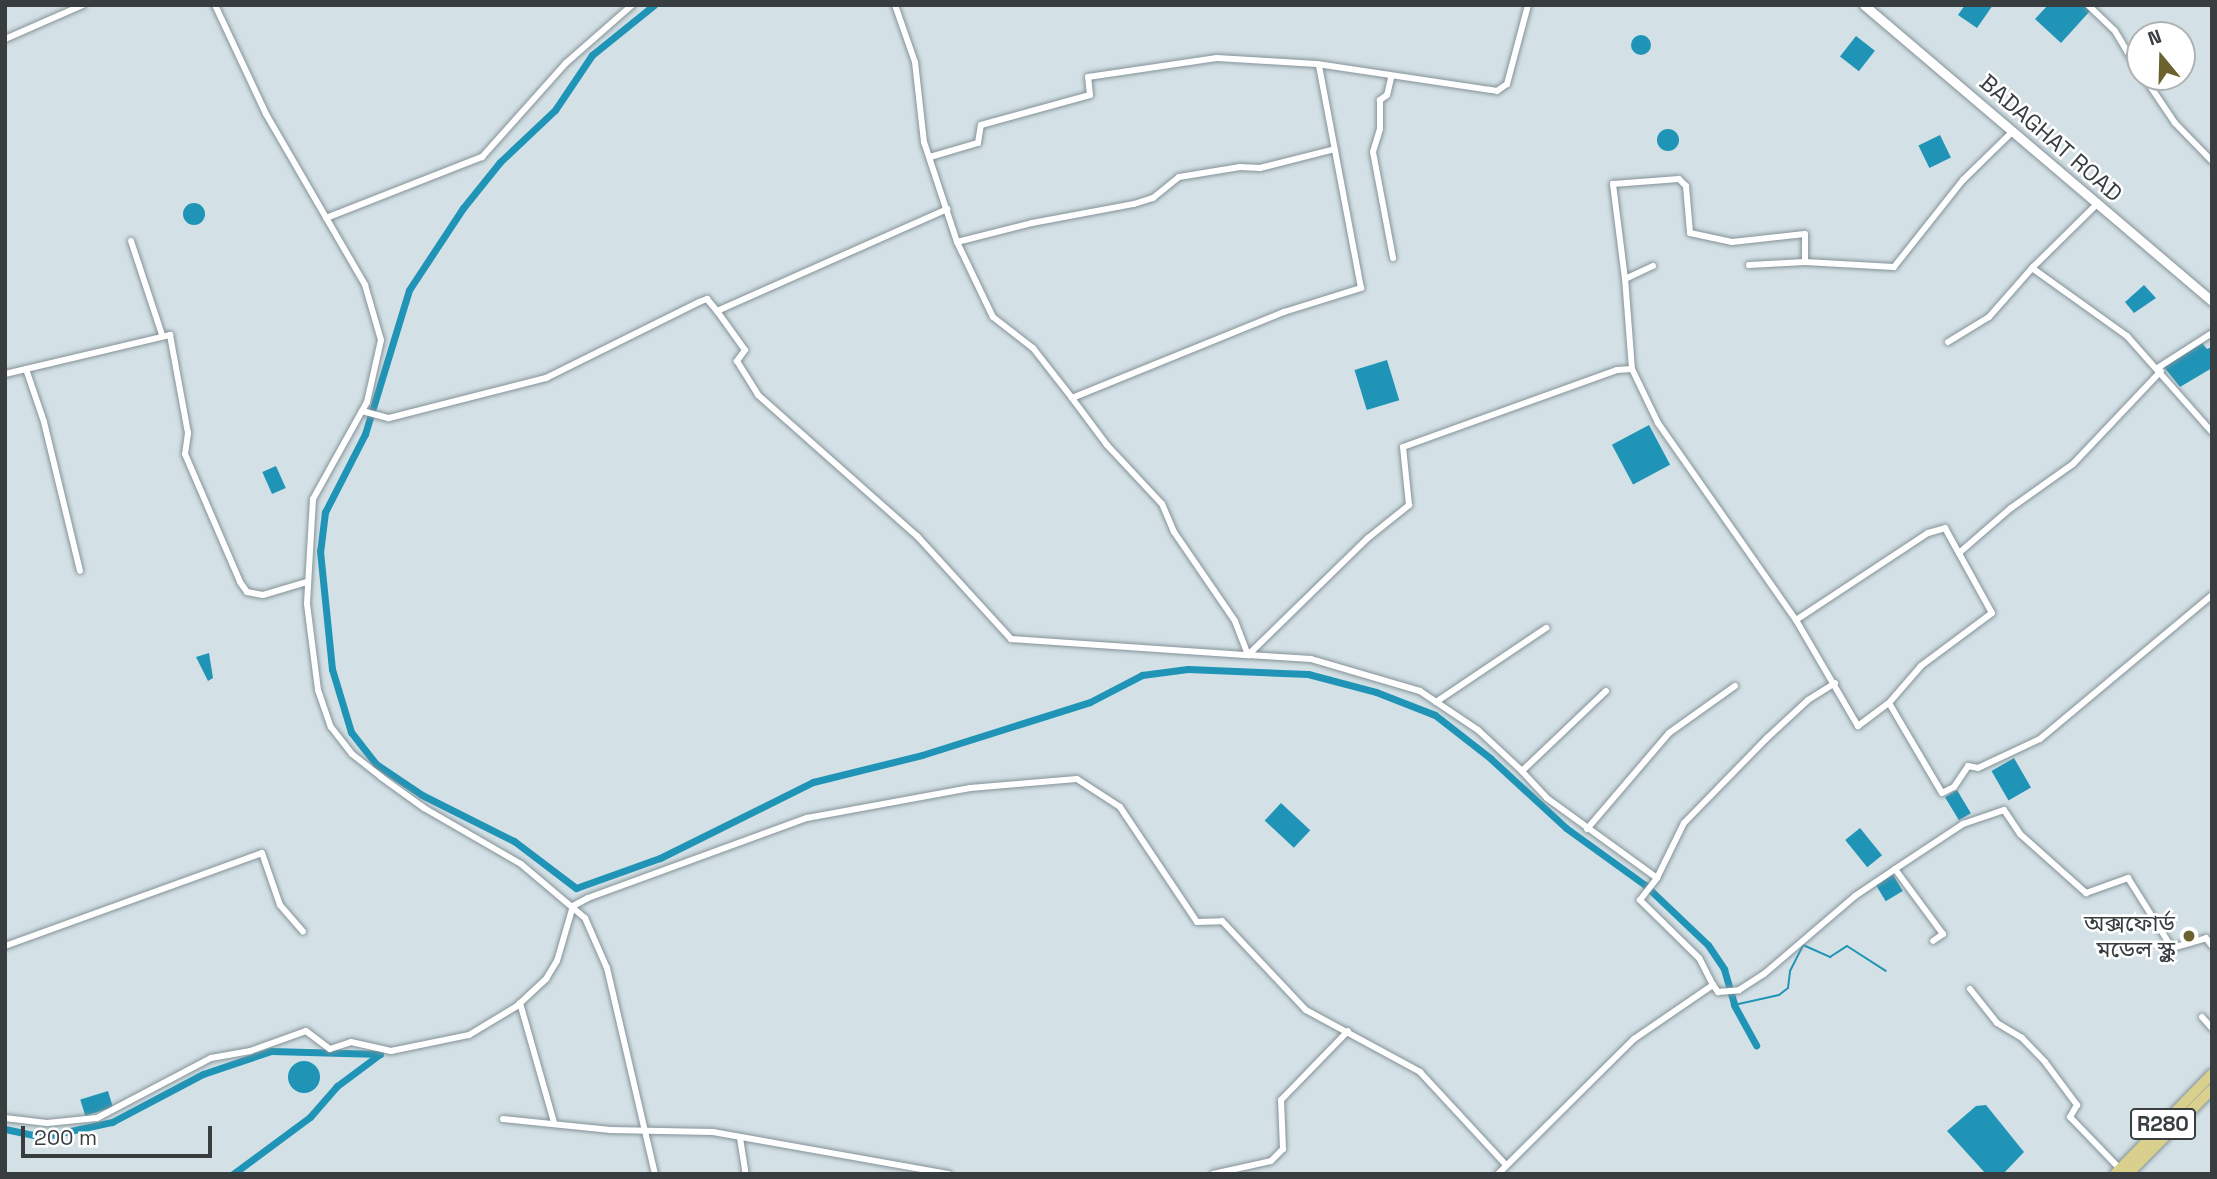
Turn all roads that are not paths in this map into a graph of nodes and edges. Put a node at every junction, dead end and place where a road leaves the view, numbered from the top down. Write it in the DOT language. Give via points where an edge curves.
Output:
graph roads {
  1 [pos="83,5"];
  2 [pos="215,5"];
  3 [pos="632,5"];
  4 [pos="895,5"];
  5 [pos="1528,5"];
  6 [pos="1864,5"];
  7 [pos="2088,5"];
  8 [pos="5,39"];
  9 [pos="2126,49"];
  10 [pos="1319,65"];
  11 [pos="1391,78"];
  12 [pos="2153,91"];
  13 [pos="2013,131"];
  14 [pos="1335,149"];
  15 [pos="930,157"];
  16 [pos="2212,161"];
  17 [pos="2097,204"];
  18 [pos="947,209"];
  19 [pos="327,218"];
  20 [pos="131,241"];
  21 [pos="957,242"];
  22 [pos="1393,258"];
  23 [pos="1805,262"];
  24 [pos="1749,265"];
  25 [pos="1653,266"];
  26 [pos="2033,267"];
  27 [pos="1625,279"];
  28 [pos="2212,301"];
  29 [pos="717,312"];
  30 [pos="2212,333"];
  31 [pos="162,335"];
  32 [pos="1948,342"];
  33 [pos="26,369"];
  34 [pos="1632,369"];
  35 [pos="2160,369"];
  36 [pos="5,374"];
  37 [pos="1072,398"];
  38 [pos="362,411"];
  39 [pos="2212,432"];
  40 [pos="1959,553"];
  41 [pos="80,571"];
  42 [pos="307,582"];
  43 [pos="2212,595"];
  44 [pos="1796,620"];
  45 [pos="1546,628"];
  46 [pos="1248,655"];
  47 [pos="1835,683"];
  48 [pos="1735,686"];
  49 [pos="1606,691"];
  50 [pos="1436,702"];
  51 [pos="1889,703"];
  52 [pos="1522,771"];
  53 [pos="1587,828"];
  54 [pos="1895,869"];
  55 [pos="1655,880"];
  56 [pos="573,906"];
  57 [pos="303,931"];
  58 [pos="1933,942"];
  59 [pos="5,946"];
  60 [pos="2212,946"];
  61 [pos="1713,985"];
  62 [pos="1970,989"];
  63 [pos="520,1003"];
  64 [pos="2202,1017"];
  65 [pos="2212,1028"];
  66 [pos="1348,1031"];
  67 [pos="2212,1074"];
  68 [pos="2212,1089"];
  69 [pos="5,1118"];
  70 [pos="503,1119"];
  71 [pos="554,1122"];
  72 [pos="646,1129"];
  73 [pos="740,1138"];
  74 [pos="1506,1165"];
  75 [pos="2121,1172"];
  76 [pos="655,1174"];
  77 [pos="746,1174"];
  78 [pos="949,1174"];
  79 [pos="1213,1174"];
  80 [pos="1498,1174"];
  1 -- 8 [label="street"];
  2 -- 19 [label="street" via="266,114"];
  3 -- 19 [label="street" via="566,63 482,157"];
  4 -- 15 [label="street" via="915,62 924,142"];
  5 -- 11 [label="street" via="1504,89"];
  6 -- 13 [label="main road, BADAGHAT ROAD"];
  7 -- 9 [label="street" via="2115,31"];
  10 -- 11 [label="street"];
  10 -- 14 [label="street"];
  10 -- 15 [label="street" via="1217,58 1099,74 1088,77 1090,95 981,124 978,142"];
  11 -- 22 [label="street" via="1387,95 1380,100 1380,129 1373,152"];
  12 -- 16 [label="street" via="2175,123"];
  13 -- 17 [label="main road, BADAGHAT ROAD"];
  13 -- 23 [label="street" via="1963,180 1894,267"];
  14 -- 21 [label="street" via="1260,168 1240,166 1179,177 1153,198 1134,204"];
  14 -- 37 [label="street" via="1361,288 1284,312"];
  15 -- 18 [label="street"];
  17 -- 26 [label="street"];
  17 -- 28 [label="main road, BADAGHAT ROAD"];
  18 -- 21 [label="street"];
  18 -- 29 [label="street"];
  19 -- 38 [label="street" via="365,285 381,340 374,380"];
  20 -- 31 [label="street"];
  21 -- 37 [label="street" via="993,317 1033,348"];
  23 -- 24 [label="street"];
  23 -- 27 [label="street" via="1805,234 1732,242 1690,233 1686,186 1679,178 1614,184"];
  25 -- 27 [label="street"];
  26 -- 32 [label="street" via="1989,317"];
  26 -- 35 [label="street" via="2105,317"];
  27 -- 34 [label="street"];
  29 -- 38 [label="street" via="707,299 545,378 445,406 380,418"];
  29 -- 46 [label="street" via="745,350 737,360 758,395 918,537 1011,639"];
  30 -- 35 [label="street"];
  31 -- 33 [label="street"];
  31 -- 42 [label="street" via="170,335 180,371 188,464 240,583 247,592 263,595"];
  33 -- 36 [label="street"];
  33 -- 41 [label="street" via="44,422"];
  34 -- 44 [label="street" via="1658,423"];
  34 -- 46 [label="street" via="1618,370 1403,447 1409,505 1341,563"];
  35 -- 39 [label="street"];
  35 -- 40 [label="street" via="2073,464"];
  37 -- 46 [label="street" via="1107,445 1162,504 1174,532 1236,621"];
  38 -- 42 [label="street" via="313,499"];
  40 -- 44 [label="street" via="1945,528 1938,527"];
  40 -- 51 [label="street" via="1992,613 1921,666"];
  42 -- 56 [label="street" via="318,690 331,727 352,754 424,808 521,864"];
  43 -- 51 [label="street" via="2040,739 1978,768 1968,766 1944,793"];
  44 -- 47 [label="street"];
  45 -- 50 [label="street"];
  46 -- 50 [label="street" via="1311,659 1408,687"];
  47 -- 51 [label="street" via="1858,726"];
  47 -- 55 [label="street" via="1777,728 1684,823"];
  48 -- 53 [label="street" via="1669,733"];
  49 -- 52 [label="street"];
  50 -- 52 [label="street" via="1478,730"];
  52 -- 53 [label="street" via="1547,798"];
  53 -- 55 [label="street"];
  54 -- 58 [label="street" via="1943,934"];
  54 -- 60 [label="street" via="1963,824 2004,810 2020,834 2086,892 2128,878 2172,948 2206,938"];
  54 -- 61 [label="street" via="1738,990 1718,992"];
  55 -- 61 [label="street" via="1640,899 1699,958"];
  56 -- 63 [label="street" via="557,961"];
  56 -- 66 [label="street" via="807,818 970,789 1077,779 1120,807 1197,922 1222,921 1306,1010"];
  56 -- 72 [label="street" via="585,918 607,968"];
  57 -- 59 [label="street" via="280,905 262,853"];
  61 -- 74 [label="street" via="1634,1039"];
  62 -- 75 [label="street" via="1997,1023 2022,1038 2045,1062 2077,1105 2070,1117"];
  63 -- 69 [label="street" via="469,1035 391,1051 351,1042 330,1049 306,1031 250,1051 211,1058 97,1118 47,1123"];
  63 -- 71 [label="street"];
  64 -- 65 [label="street"];
  66 -- 74 [label="street" via="1420,1072"];
  66 -- 79 [label="street" via="1281,1100 1283,1149 1271,1161"];
  67 -- 75 [label="main road, R280"];
  68 -- 75 [label="main road, R280"];
  70 -- 71 [label="street"];
  71 -- 72 [label="street" via="610,1130"];
  72 -- 73 [label="street"];
  72 -- 76 [label="street"];
  73 -- 77 [label="street"];
  73 -- 78 [label="street"];
  74 -- 80 [label="street"];
}
